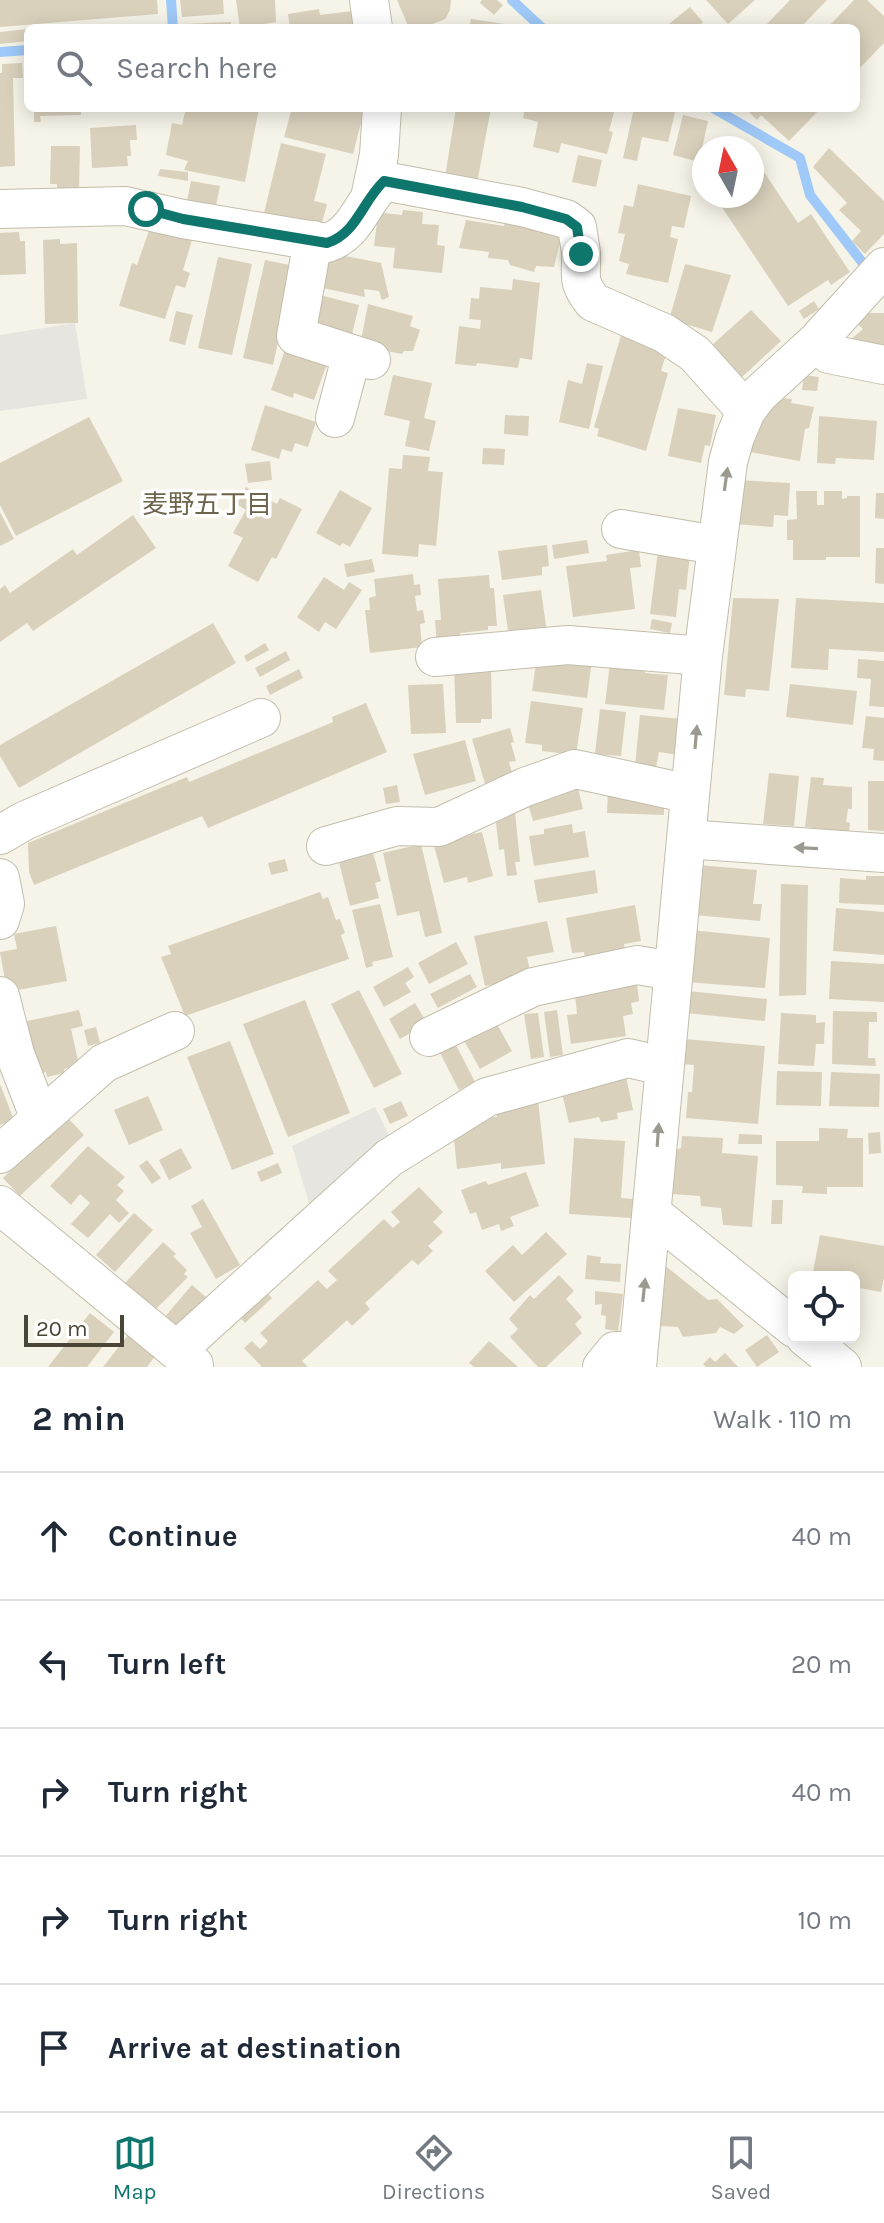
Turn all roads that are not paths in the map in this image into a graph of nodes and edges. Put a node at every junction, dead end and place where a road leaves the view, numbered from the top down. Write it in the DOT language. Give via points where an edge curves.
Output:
graph roads {
  1 [pos="369,0"];
  2 [pos="372,24"];
  3 [pos="382,112"];
  4 [pos="371,193"];
  5 [pos="0,209"];
  6 [pos="313,240"];
  7 [pos="884,267"];
  8 [pos="817,341"];
  9 [pos="884,365"];
  10 [pos="746,411"];
  11 [pos="335,418"];
  12 [pos="621,529"];
  13 [pos="716,545"];
  14 [pos="703,656"];
  15 [pos="435,657"];
  16 [pos="261,718"];
  17 [pos="690,794"];
  18 [pos="0,835"];
  19 [pos="686,839"];
  20 [pos="326,846"];
  21 [pos="884,853"];
  22 [pos="0,878"];
  23 [pos="0,920"];
  24 [pos="673,971"];
  25 [pos="0,996"];
  26 [pos="175,1031"];
  27 [pos="429,1037"];
  28 [pos="663,1066"];
  29 [pos="40,1119"];
  30 [pos="0,1154"];
  31 [pos="0,1205"];
  32 [pos="652,1213"];
  33 [pos="788,1323"];
  34 [pos="812,1343"];
  35 [pos="187,1359"];
  36 [pos="637,1359"];
  37 [pos="602,1367"];
  38 [pos="842,1367"];
  1 -- 2 [label="street"];
  3 -- 4 [label="street"];
  4 -- 6 [label="street" via="352,227 327,243"];
  4 -- 10 [label="street" via="384,181 566,219 577,227 579,274 593,302 664,333 695,354"];
  5 -- 6 [label="street" via="125,206"];
  6 -- 11 [label="street" via="296,336 361,357"];
  7 -- 8 [label="street"];
  8 -- 9 [label="street" via="829,354"];
  8 -- 10 [label="street"];
  13 -- 10 [label="street, one-way" via="728,462"];
  12 -- 13 [label="street"];
  13 -- 14 [label="street"];
  14 -- 15 [label="street" via="568,645"];
  17 -- 14 [label="street, one-way"];
  16 -- 18 [label="street"];
  17 -- 19 [label="street"];
  17 -- 20 [label="street" via="575,769 439,827 397,826"];
  21 -- 19 [label="street, one-way"];
  19 -- 24 [label="street"];
  22 -- 23 [label="street" via="5,904"];
  24 -- 27 [label="street" via="637,965 533,987"];
  24 -- 28 [label="street"];
  25 -- 29 [label="street"];
  26 -- 29 [label="street" via="104,1063"];
  32 -- 28 [label="street, one-way"];
  28 -- 35 [label="street" via="628,1058 487,1097 389,1158"];
  29 -- 30 [label="street"];
  31 -- 35 [label="street"];
  32 -- 33 [label="street"];
  36 -- 32 [label="street, one-way"];
  34 -- 38 [label="street"];
  36 -- 37 [label="street" via="615,1351"];
}
